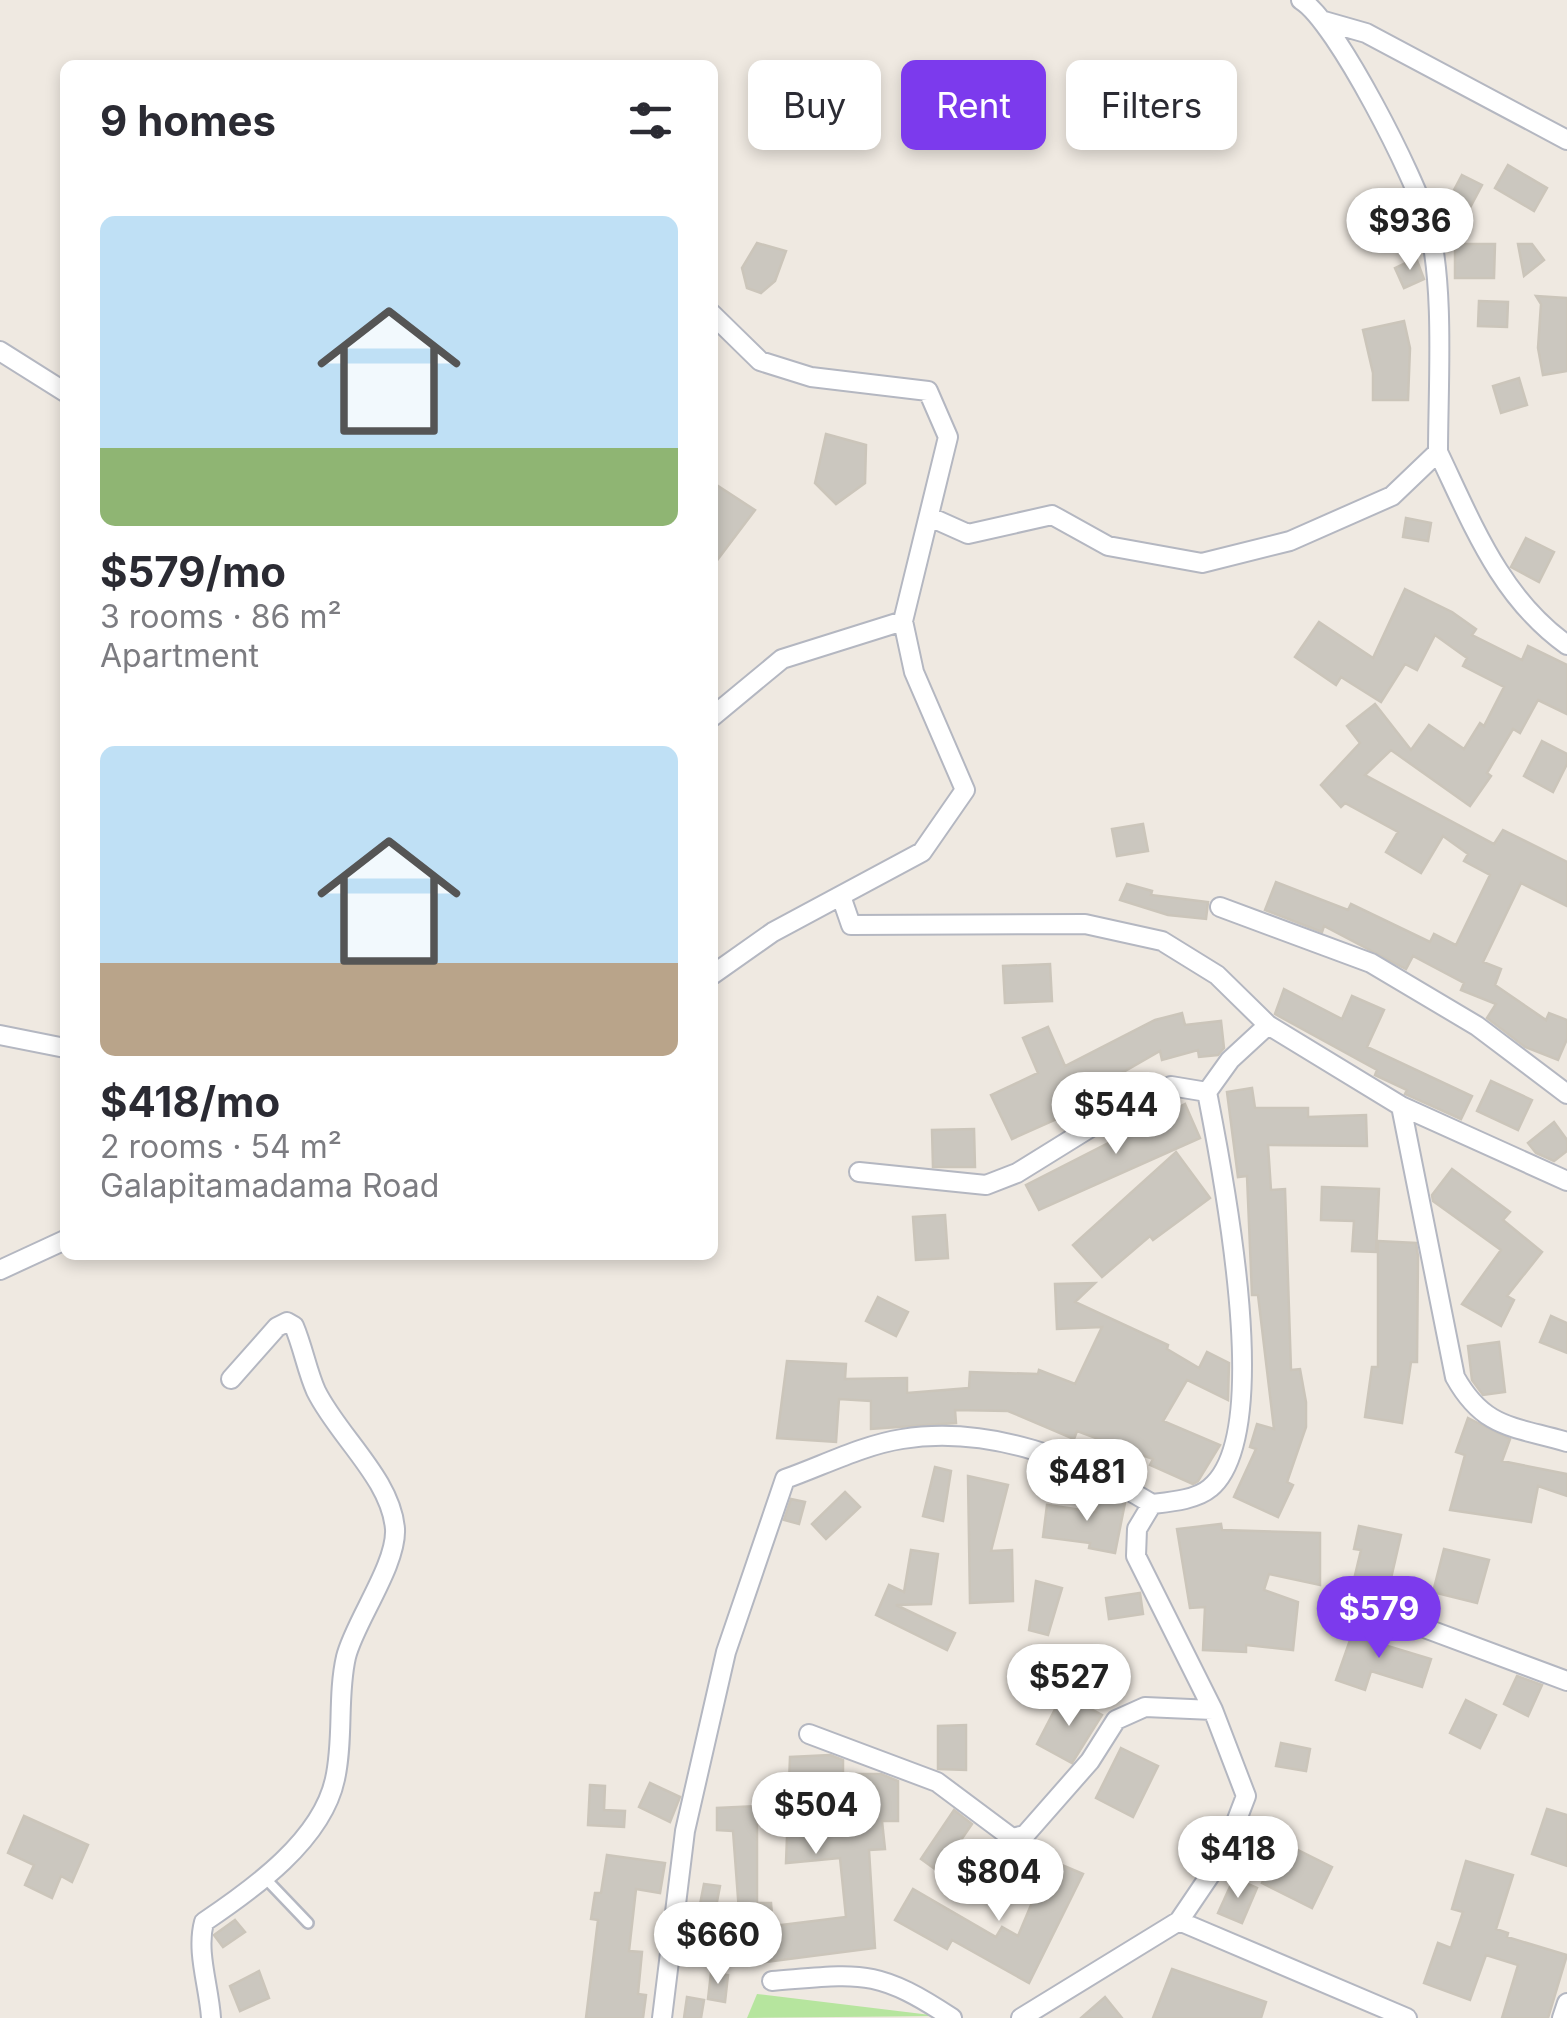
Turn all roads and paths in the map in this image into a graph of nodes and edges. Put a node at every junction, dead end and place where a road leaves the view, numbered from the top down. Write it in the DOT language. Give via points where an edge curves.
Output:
graph roads {
  1 [pos="1301,0"];
  2 [pos="1324,21"];
  3 [pos="1567,140"];
  4 [pos="718,320"];
  5 [pos="0,351"];
  6 [pos="60,389"];
  7 [pos="1438,452"];
  8 [pos="936,521"];
  9 [pos="904,621"];
  10 [pos="1567,645"];
  11 [pos="718,712"];
  12 [pos="842,899"];
  13 [pos="1220,908"];
  14 [pos="718,971"];
  15 [pos="1268,1025"];
  16 [pos="0,1034"];
  17 [pos="60,1047"];
  18 [pos="1208,1092"];
  19 [pos="1567,1094"];
  20 [pos="1402,1106"];
  21 [pos="859,1172"];
  22 [pos="1567,1181"];
  23 [pos="60,1242"];
  24 [pos="0,1270"];
  25 [pos="231,1379"];
  26 [pos="1567,1442"];
  27 [pos="1152,1504"];
  28 [pos="1394,1617"];
  29 [pos="1567,1681"];
  30 [pos="1212,1710"];
  31 [pos="809,1734"];
  32 [pos="263,1876"];
  33 [pos="1179,1921"];
  34 [pos="308,1922"];
  35 [pos="772,1981"];
  36 [pos="1567,2004"];
  37 [pos="211,2018"];
  38 [pos="662,2018"];
  39 [pos="952,2018"];
  40 [pos="1021,2018"];
  41 [pos="1407,2018"];
  42 [pos="1562,2018"];
  1 -- 2 [label="street"];
  2 -- 3 [label="street" via="1366,33"];
  2 -- 7 [label="street" via="1358,74 1428,224 1437,312"];
  4 -- 8 [label="street" via="760,361 811,376 928,391 948,437"];
  5 -- 6 [label="street"];
  7 -- 8 [label="street" via="1392,496 1290,541 1202,563 1108,546 1052,515 968,534"];
  7 -- 10 [label="street" via="1494,571 1537,624"];
  8 -- 9 [label="street"];
  9 -- 11 [label="street" via="782,658"];
  9 -- 12 [label="street" via="914,672 965,790 922,852"];
  12 -- 14 [label="street" via="773,932"];
  12 -- 15 [label="street" via="851,924 1085,924 1162,941 1216,975"];
  13 -- 19 [label="street" via="1370,963 1477,1026"];
  15 -- 18 [label="street"];
  15 -- 20 [label="street"];
  16 -- 17 [label="street"];
  18 -- 21 [label="street" via="1172,1086 986,1185"];
  18 -- 27 [label="street" via="1229,1202 1241,1418 1231,1454 1210,1488"];
  20 -- 22 [label="street"];
  20 -- 26 [label="street" via="1455,1376 1471,1406 1493,1420"];
  23 -- 24 [label="street"];
  25 -- 32 [label="street" via="277,1327 294,1326 315,1389 385,1496 396,1532 346,1655 335,1780 294,1849"];
  27 -- 30 [label="street" via="1138,1529 1136,1556"];
  27 -- 38 [label="street" via="1079,1464 1034,1449 962,1439 902,1439 785,1479 726,1652 685,1831"];
  28 -- 29 [label="street"];
  30 -- 31 [label="street" via="1144,1707 1116,1720 1051,1806 1025,1835 1012,1838 937,1782"];
  30 -- 33 [label="street" via="1246,1796 1222,1856"];
  32 -- 34 [label="lane"];
  32 -- 37 [label="street" via="204,1922 199,1942"];
  33 -- 40 [label="street"];
  33 -- 41 [label="street"];
  35 -- 39 [label="street" via="873,1977 902,1985"];
  36 -- 42 [label="street"];
}
